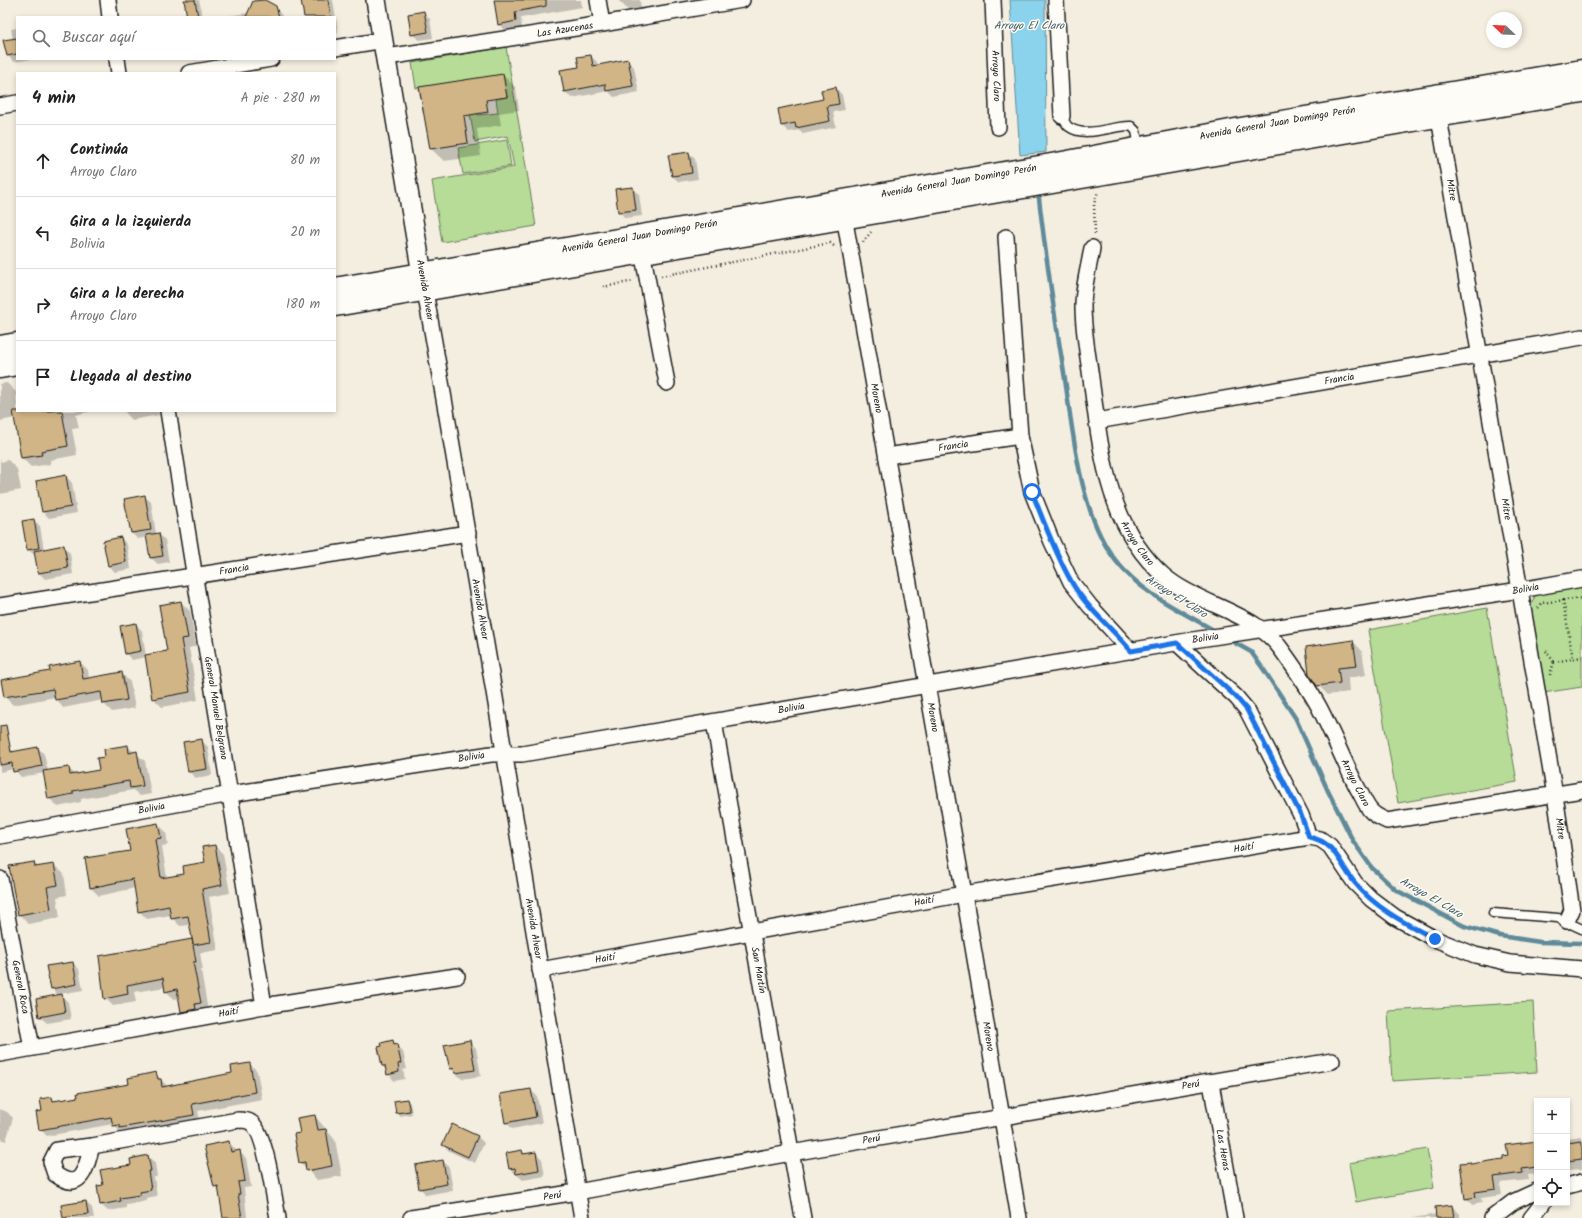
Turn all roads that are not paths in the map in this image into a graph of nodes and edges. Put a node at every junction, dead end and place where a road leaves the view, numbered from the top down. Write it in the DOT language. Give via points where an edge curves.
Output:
graph roads {
  1 [pos="108,0"];
  2 [pos="376,0"];
  3 [pos="598,0"];
  4 [pos="742,0"];
  5 [pos="993,0"];
  6 [pos="1056,0"];
  7 [pos="110,16"];
  8 [pos="602,24"];
  9 [pos="336,48"];
  10 [pos="385,48"];
  11 [pos="117,60"];
  12 [pos="265,60"];
  13 [pos="1582,71"];
  14 [pos="119,72"];
  15 [pos="195,72"];
  16 [pos="1582,91"];
  17 [pos="16,103"];
  18 [pos="0,106"];
  19 [pos="1437,106"];
  20 [pos="1062,116"];
  21 [pos="998,127"];
  22 [pos="1139,148"];
  23 [pos="1059,173"];
  24 [pos="1008,181"];
  25 [pos="844,216"];
  26 [pos="1006,237"];
  27 [pos="1092,248"];
  28 [pos="642,251"];
  29 [pos="424,282"];
  30 [pos="336,289"];
  31 [pos="336,305"];
  32 [pos="1582,337"];
  33 [pos="16,344"];
  34 [pos="0,347"];
  35 [pos="1480,355"];
  36 [pos="16,364"];
  37 [pos="0,367"];
  38 [pos="667,383"];
  39 [pos="168,412"];
  40 [pos="1097,420"];
  41 [pos="1020,436"];
  42 [pos="886,456"];
  43 [pos="468,533"];
  44 [pos="196,576"];
  45 [pos="1582,579"];
  46 [pos="1520,590"];
  47 [pos="0,606"];
  48 [pos="1258,631"];
  49 [pos="1177,643"];
  50 [pos="1131,651"];
  51 [pos="928,685"];
  52 [pos="714,722"];
  53 [pos="503,754"];
  54 [pos="1582,790"];
  55 [pos="231,794"];
  56 [pos="1555,795"];
  57 [pos="0,836"];
  58 [pos="1309,837"];
  59 [pos="0,879"];
  60 [pos="964,894"];
  61 [pos="1493,912"];
  62 [pos="1567,921"];
  63 [pos="1582,929"];
  64 [pos="752,932"];
  65 [pos="1582,969"];
  66 [pos="540,970"];
  67 [pos="457,976"];
  68 [pos="264,1006"];
  69 [pos="32,1048"];
  70 [pos="0,1054"];
  71 [pos="1332,1061"];
  72 [pos="1211,1083"];
  73 [pos="1001,1118"];
  74 [pos="92,1146"];
  75 [pos="791,1153"];
  76 [pos="1582,1182"];
  77 [pos="1570,1185"];
  78 [pos="577,1192"];
  79 [pos="1534,1192"];
  80 [pos="1541,1206"];
  81 [pos="278,1218"];
  82 [pos="411,1218"];
  83 [pos="582,1218"];
  84 [pos="803,1218"];
  85 [pos="1019,1218"];
  86 [pos="1235,1218"];
  87 [pos="1492,1218"];
  88 [pos="1532,1218"];
  1 -- 7 [label="street"];
  2 -- 10 [label="street, Avenida Alvear"];
  3 -- 8 [label="street"];
  4 -- 8 [label="street, Las Azucenas"];
  5 -- 21 [label="street, Arroyo Claro"];
  6 -- 20 [label="street"];
  8 -- 10 [label="street, Las Azucenas"];
  9 -- 10 [label="street, Las Azucenas"];
  10 -- 29 [label="street, Avenida Alvear"];
  11 -- 14 [label="street"];
  12 -- 15 [label="street"];
  13 -- 19 [label="main road, Avenida General Juan Domingo Perón"];
  16 -- 19 [label="main road, Avenida General Juan Domingo Perón"];
  17 -- 18 [label="street"];
  19 -- 22 [label="main road, Avenida General Juan Domingo Perón"];
  19 -- 23 [label="main road, Avenida General Juan Domingo Perón"];
  19 -- 35 [label="street, Mitre"];
  20 -- 22 [label="lane" via="1068,127 1076,130 1094,132 1131,126 1136,131"];
  22 -- 23 [label="main road, Avenida General Juan Domingo Perón"];
  23 -- 24 [label="main road, Avenida General Juan Domingo Perón"];
  24 -- 25 [label="main road, Avenida General Juan Domingo Perón"];
  24 -- 29 [label="main road, Avenida General Juan Domingo Perón"];
  25 -- 28 [label="main road, Avenida General Juan Domingo Perón"];
  25 -- 42 [label="street, Moreno"];
  26 -- 41 [label="street"];
  27 -- 40 [label="street, Arroyo Claro" via="1083,305"];
  28 -- 29 [label="main road, Avenida General Juan Domingo Perón"];
  28 -- 38 [label="street"];
  29 -- 30 [label="main road, Avenida General Juan Domingo Perón"];
  29 -- 31 [label="main road, Avenida General Juan Domingo Perón"];
  29 -- 43 [label="street, Avenida Alvear"];
  32 -- 35 [label="street, Francia"];
  33 -- 34 [label="main road"];
  35 -- 40 [label="street, Francia"];
  35 -- 46 [label="street, Mitre"];
  36 -- 37 [label="main road"];
  39 -- 44 [label="street, General Manuel Belgrano"];
  40 -- 48 [label="street, Arroyo Claro" via="1108,478 1118,511 1130,536 1146,558 1165,577"];
  41 -- 42 [label="street, Francia"];
  41 -- 50 [label="street" via="1032,492 1052,542 1072,582"];
  42 -- 51 [label="street, Moreno"];
  43 -- 44 [label="street, Francia"];
  43 -- 53 [label="street, Avenida Alvear"];
  44 -- 47 [label="street, Francia"];
  44 -- 55 [label="street, General Manuel Belgrano"];
  45 -- 46 [label="street, Bolivia"];
  46 -- 48 [label="street, Bolivia"];
  46 -- 56 [label="street, Mitre"];
  48 -- 49 [label="street, Bolivia"];
  48 -- 56 [label="street, Arroyo Claro" via="1280,647 1318,707 1369,810 1378,817 1387,820"];
  49 -- 50 [label="street, Bolivia"];
  49 -- 58 [label="street" via="1247,710 1301,815"];
  50 -- 51 [label="street, Bolivia"];
  51 -- 52 [label="street, Bolivia"];
  51 -- 60 [label="street, Moreno"];
  52 -- 53 [label="street, Bolivia" via="522,754"];
  52 -- 64 [label="street, San Martín"];
  53 -- 55 [label="street, Bolivia"];
  53 -- 66 [label="street, Avenida Alvear"];
  54 -- 56 [label="street"];
  55 -- 57 [label="street, Bolivia"];
  55 -- 68 [label="street, General Manuel Belgrano"];
  56 -- 62 [label="street, Mitre" via="1572,910"];
  58 -- 60 [label="street, Haití"];
  58 -- 65 [label="street" via="1320,839 1330,846 1355,883 1371,899 1394,917 1435,939 1475,955 1510,963"];
  59 -- 69 [label="street, General Roca"];
  60 -- 64 [label="street, Haití"];
  60 -- 73 [label="street, Moreno"];
  61 -- 62 [label="lane"];
  62 -- 63 [label="lane"];
  64 -- 66 [label="street, Haití"];
  64 -- 75 [label="street, San Martín"];
  66 -- 78 [label="street, Avenida Alvear"];
  67 -- 68 [label="street, Haití"];
  68 -- 69 [label="street, Haití"];
  69 -- 70 [label="street, Haití"];
  71 -- 72 [label="street, Perú"];
  72 -- 73 [label="street, Perú"];
  72 -- 86 [label="street, Las Heras"];
  73 -- 75 [label="street, Perú"];
  73 -- 85 [label="street, Moreno"];
  74 -- 81 [label="street" via="238,1120 250,1121 257,1129 264,1146"];
  75 -- 78 [label="street, Perú"];
  75 -- 84 [label="street, San Martín"];
  76 -- 77 [label="street"];
  78 -- 82 [label="street, Perú"];
  78 -- 83 [label="street, Avenida Alvear"];
  79 -- 87 [label="street" via="1513,1202"];
  80 -- 88 [label="street"];
}
